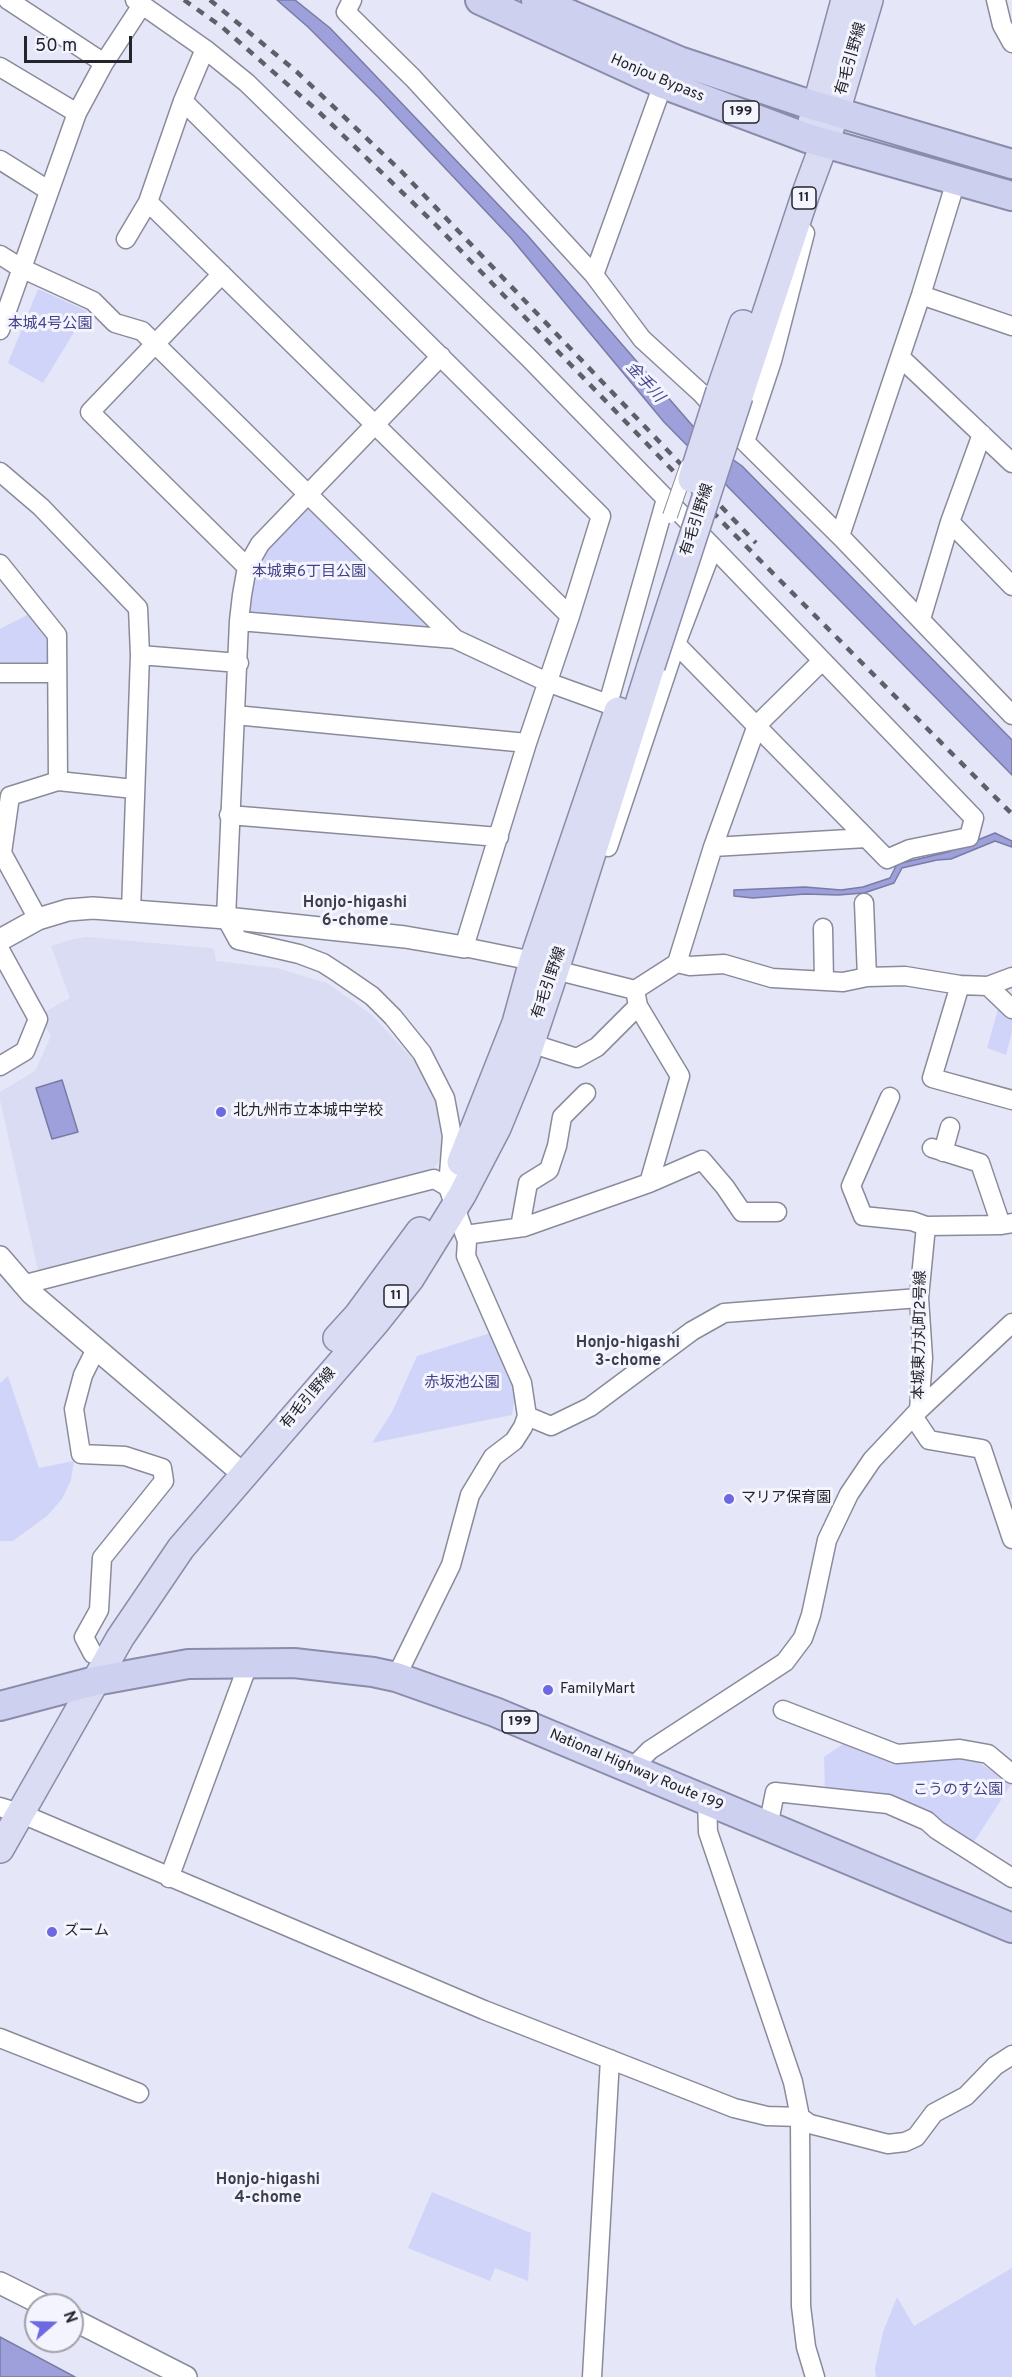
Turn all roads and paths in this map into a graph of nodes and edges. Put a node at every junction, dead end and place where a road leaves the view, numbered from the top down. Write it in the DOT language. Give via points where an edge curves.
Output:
graph roads {
  1 [pos="8,0"];
  2 [pos="352,0"];
  3 [pos="480,0"];
  4 [pos="536,0"];
  5 [pos="845,0"];
  6 [pos="869,0"];
  7 [pos="996,0"];
  8 [pos="138,2"];
  9 [pos="1012,43"];
  10 [pos="205,49"];
  11 [pos="104,63"];
  12 [pos="0,67"];
  13 [pos="663,84"];
  14 [pos="183,101"];
  15 [pos="827,109"];
  16 [pos="77,113"];
  17 [pos="816,141"];
  18 [pos="0,160"];
  19 [pos="1012,164"];
  20 [pos="956,181"];
  21 [pos="48,190"];
  22 [pos="806,193"];
  23 [pos="1012,196"];
  24 [pos="148,202"];
  25 [pos="126,239"];
  26 [pos="0,255"];
  27 [pos="21,268"];
  28 [pos="222,274"];
  29 [pos="594,275"];
  30 [pos="921,295"];
  31 [pos="1012,326"];
  32 [pos="0,329"];
  33 [pos="155,343"];
  34 [pos="441,356"];
  35 [pos="901,358"];
  36 [pos="724,391"];
  37 [pos="375,424"];
  38 [pos="982,434"];
  39 [pos="746,442"];
  40 [pos="1012,463"];
  41 [pos="0,472"];
  42 [pos="308,493"];
  43 [pos="668,508"];
  44 [pos="950,522"];
  45 [pos="840,536"];
  46 [pos="713,547"];
  47 [pos="0,564"];
  48 [pos="248,567"];
  49 [pos="1012,586"];
  50 [pos="570,616"];
  51 [pos="921,619"];
  52 [pos="239,621"];
  53 [pos="455,639"];
  54 [pos="676,644"];
  55 [pos="140,655"];
  56 [pos="822,661"];
  57 [pos="643,662"];
  58 [pos="239,663"];
  59 [pos="0,673"];
  60 [pos="57,674"];
  61 [pos="547,681"];
  62 [pos="613,706"];
  63 [pos="235,715"];
  64 [pos="1012,715"];
  65 [pos="757,724"];
  66 [pos="527,743"];
  67 [pos="58,781"];
  68 [pos="134,789"];
  69 [pos="229,815"];
  70 [pos="498,837"];
  71 [pos="866,838"];
  72 [pos="713,847"];
  73 [pos="1,854"];
  74 [pos="864,903"];
  75 [pos="131,911"];
  76 [pos="226,918"];
  77 [pos="38,919"];
  78 [pos="823,928"];
  79 [pos="0,940"];
  80 [pos="464,947"];
  81 [pos="0,950"];
  82 [pos="677,963"];
  83 [pos="544,966"];
  84 [pos="867,976"];
  85 [pos="1012,977"];
  86 [pos="824,981"];
  87 [pos="960,985"];
  88 [pos="988,986"];
  89 [pos="637,998"];
  90 [pos="1012,1010"];
  91 [pos="530,1043"];
  92 [pos="0,1066"];
  93 [pos="586,1093"];
  94 [pos="890,1097"];
  95 [pos="1012,1100"];
  96 [pos="950,1127"];
  97 [pos="649,1184"];
  98 [pos="452,1197"];
  99 [pos="777,1212"];
  100 [pos="1006,1224"];
  101 [pos="926,1226"];
  102 [pos="520,1227"];
  103 [pos="465,1234"];
  104 [pos="0,1257"];
  105 [pos="22,1285"];
  106 [pos="919,1298"];
  107 [pos="1012,1323"];
  108 [pos="96,1349"];
  109 [pos="916,1413"];
  110 [pos="527,1416"];
  111 [pos="236,1468"];
  112 [pos="1012,1539"];
  113 [pos="249,1662"];
  114 [pos="87,1674"];
  115 [pos="396,1677"];
  116 [pos="0,1706"];
  117 [pos="783,1710"];
  118 [pos="631,1769"];
  119 [pos="1012,1774"];
  120 [pos="707,1799"];
  121 [pos="6,1811"];
  122 [pos="768,1827"];
  123 [pos="0,1849"];
  124 [pos="169,1878"];
  125 [pos="1012,1878"];
  126 [pos="1012,1928"];
  127 [pos="0,2038"];
  128 [pos="1012,2055"];
  129 [pos="610,2060"];
  130 [pos="139,2093"];
  131 [pos="800,2117"];
  132 [pos="0,2283"];
  133 [pos="24,2295"];
  134 [pos="84,2325"];
  135 [pos="186,2377"];
  136 [pos="592,2377"];
  137 [pos="815,2377"];
  1 -- 11 [label="street"];
  2 -- 29 [label="street" via="346,12 413,78"];
  3 -- 13 [label="highway, Honjou Bypass / 199"];
  4 -- 15 [label="highway, Honjou Bypass / 199" via="679,60"];
  5 -- 15 [label="main road, 有毛引野線 / 11"];
  6 -- 15 [label="main road, 有毛引野線 / 11"];
  7 -- 9 [label="street" via="1002,25"];
  8 -- 10 [label="street"];
  8 -- 11 [label="street"];
  10 -- 14 [label="street"];
  10 -- 43 [label="street" via="247,83 502,332"];
  11 -- 16 [label="street"];
  12 -- 16 [label="street"];
  13 -- 17 [label="highway, Honjou Bypass / 199"];
  13 -- 29 [label="street"];
  14 -- 24 [label="street"];
  14 -- 34 [label="street"];
  15 -- 17 [label="main road, 有毛引野線 / 11"];
  15 -- 19 [label="highway, Honjou Bypass / 199"];
  16 -- 21 [label="street"];
  17 -- 20 [label="highway, Honjou Bypass / 199"];
  17 -- 22 [label="main road, 有毛引野線 / 11"];
  17 -- 36 [label="main road, 有毛引野線 / 11"];
  18 -- 21 [label="street"];
  20 -- 23 [label="highway, Honjou Bypass / 199"];
  20 -- 30 [label="street"];
  21 -- 27 [label="street"];
  22 -- 36 [label="main road, 有毛引野線 / 11"];
  22 -- 39 [label="street" via="804,237"];
  24 -- 25 [label="street"];
  24 -- 28 [label="street"];
  26 -- 27 [label="street"];
  27 -- 32 [label="street"];
  27 -- 33 [label="street" via="93,302 116,323 142,331"];
  28 -- 33 [label="street"];
  28 -- 37 [label="street"];
  29 -- 39 [label="street" via="642,339 701,393"];
  30 -- 31 [label="street"];
  30 -- 35 [label="street"];
  33 -- 42 [label="street"];
  33 -- 48 [label="street" via="90,412"];
  34 -- 37 [label="street"];
  34 -- 50 [label="street" via="601,516"];
  35 -- 38 [label="street"];
  35 -- 45 [label="street"];
  36 -- 43 [label="street, bridge"];
  36 -- 57 [label="main road, 有毛引野線 / 11, bridge"];
  37 -- 42 [label="street"];
  37 -- 50 [label="street"];
  38 -- 40 [label="street"];
  38 -- 44 [label="street"];
  39 -- 45 [label="street"];
  41 -- 55 [label="street" via="41,507 138,608"];
  42 -- 48 [label="street" via="260,543"];
  42 -- 53 [label="street"];
  43 -- 46 [label="street"];
  43 -- 62 [label="street"];
  44 -- 49 [label="street"];
  44 -- 51 [label="street"];
  45 -- 51 [label="street"];
  46 -- 54 [label="street"];
  46 -- 56 [label="street"];
  47 -- 60 [label="street" via="57,635"];
  48 -- 52 [label="street"];
  50 -- 61 [label="street"];
  51 -- 64 [label="street"];
  52 -- 53 [label="street"];
  52 -- 58 [label="street"];
  53 -- 61 [label="street"];
  54 -- 65 [label="street"];
  54 -- 83 [label="street" via="576,939"];
  55 -- 58 [label="street"];
  55 -- 68 [label="street"];
  56 -- 65 [label="street"];
  56 -- 71 [label="street" via="974,818 969,837 910,849 887,859"];
  57 -- 62 [label="main road, 有毛引野線 / 11"];
  57 -- 83 [label="main road, 有毛引野線 / 11"];
  58 -- 63 [label="street"];
  59 -- 60 [label="street"];
  60 -- 67 [label="street"];
  61 -- 62 [label="street"];
  61 -- 66 [label="street"];
  62 -- 83 [label="main road, 有毛引野線 / 11"];
  63 -- 66 [label="street"];
  63 -- 69 [label="street"];
  65 -- 71 [label="street"];
  65 -- 72 [label="street"];
  66 -- 70 [label="street"];
  67 -- 68 [label="street"];
  67 -- 73 [label="street" via="10,796"];
  68 -- 75 [label="street"];
  69 -- 70 [label="street"];
  69 -- 76 [label="street"];
  70 -- 80 [label="street"];
  71 -- 72 [label="street"];
  72 -- 82 [label="street"];
  73 -- 77 [label="street"];
  74 -- 84 [label="street"];
  75 -- 76 [label="street"];
  75 -- 77 [label="street" via="68,910"];
  76 -- 80 [label="street"];
  76 -- 98 [label="street" via="238,940 323,963 372,996 393,1017 422,1053 445,1098 452,1136"];
  77 -- 79 [label="street"];
  78 -- 86 [label="street"];
  80 -- 83 [label="street"];
  81 -- 92 [label="street" via="38,1019 25,1051"];
  82 -- 86 [label="street" via="724,964 772,978"];
  82 -- 89 [label="street"];
  83 -- 89 [label="street"];
  83 -- 91 [label="main road, 有毛引野線 / 11"];
  83 -- 98 [label="main road, 有毛引野線 / 11" via="516,1023 457,1172"];
  84 -- 86 [label="street" via="843,982"];
  84 -- 87 [label="street" via="905,976"];
  85 -- 88 [label="street"];
  87 -- 88 [label="street"];
  87 -- 95 [label="street" via="932,1078"];
  88 -- 90 [label="street"];
  89 -- 91 [label="street" via="597,1047 577,1058"];
  89 -- 97 [label="street" via="680,1076"];
  91 -- 98 [label="main road, 有毛引野線 / 11" via="497,1128"];
  93 -- 102 [label="street" via="562,1117 549,1170 528,1183"];
  94 -- 101 [label="street" via="851,1186 863,1216"];
  96 -- 100 [label="street" via="937,1150 980,1163"];
  97 -- 99 [label="street" via="702,1161 742,1212"];
  97 -- 102 [label="street"];
  98 -- 103 [label="street"];
  98 -- 105 [label="street" via="434,1179"];
  98 -- 111 [label="main road, 有毛引野線 / 11"];
  100 -- 101 [label="street"];
  101 -- 106 [label="street, 本城東力丸町2号線"];
  102 -- 103 [label="street"];
  103 -- 110 [label="street" via="466,1256 522,1383"];
  104 -- 105 [label="street"];
  105 -- 108 [label="street"];
  106 -- 109 [label="street, 本城東力丸町2号線" via="923,1358"];
  106 -- 110 [label="street" via="724,1313 693,1331 590,1407 551,1426"];
  107 -- 109 [label="street"];
  108 -- 111 [label="street"];
  108 -- 114 [label="street" via="83,1375 74,1409 81,1454 125,1456 153,1465 162,1468 164,1481 102,1558 99,1610 84,1637"];
  109 -- 112 [label="street" via="929,1440 982,1449"];
  109 -- 118 [label="street, 本城東力丸町2号線" via="872,1460 849,1494 827,1540 803,1638 785,1662 650,1750"];
  110 -- 115 [label="street" via="514,1442 493,1457 470,1495 451,1565"];
  111 -- 114 [label="main road, 有毛引野線 / 11" via="120,1638"];
  113 -- 114 [label="highway, National Highway Route 199 / 199"];
  113 -- 115 [label="highway, National Highway Route 199 / 199" via="344,1668"];
  113 -- 124 [label="street"];
  114 -- 116 [label="highway, National Highway Route 199 / 199"];
  114 -- 121 [label="main road, 有毛引野線 / 11"];
  115 -- 118 [label="highway, National Highway Route 199 / 199" via="495,1712"];
  117 -- 119 [label="street" via="897,1754 960,1749 988,1754"];
  118 -- 120 [label="highway, National Highway Route 199 / 199"];
  120 -- 122 [label="highway, National Highway Route 199 / 199"];
  120 -- 131 [label="street" via="708,1832 793,2082"];
  121 -- 123 [label="main road, 有毛引野線 / 11"];
  121 -- 124 [label="street"];
  122 -- 125 [label="street" via="775,1792 888,1804 927,1821"];
  122 -- 126 [label="highway, National Highway Route 199 / 199"];
  124 -- 129 [label="street"];
  127 -- 130 [label="street"];
  128 -- 131 [label="street" via="995,2066 966,2096 934,2114 916,2136 905,2142 888,2144 810,2124"];
  129 -- 131 [label="street" via="734,2108 767,2116"];
  129 -- 136 [label="street"];
  131 -- 137 [label="street" via="801,2306 806,2347"];
  132 -- 133 [label="street"];
  134 -- 135 [label="street"];
}
